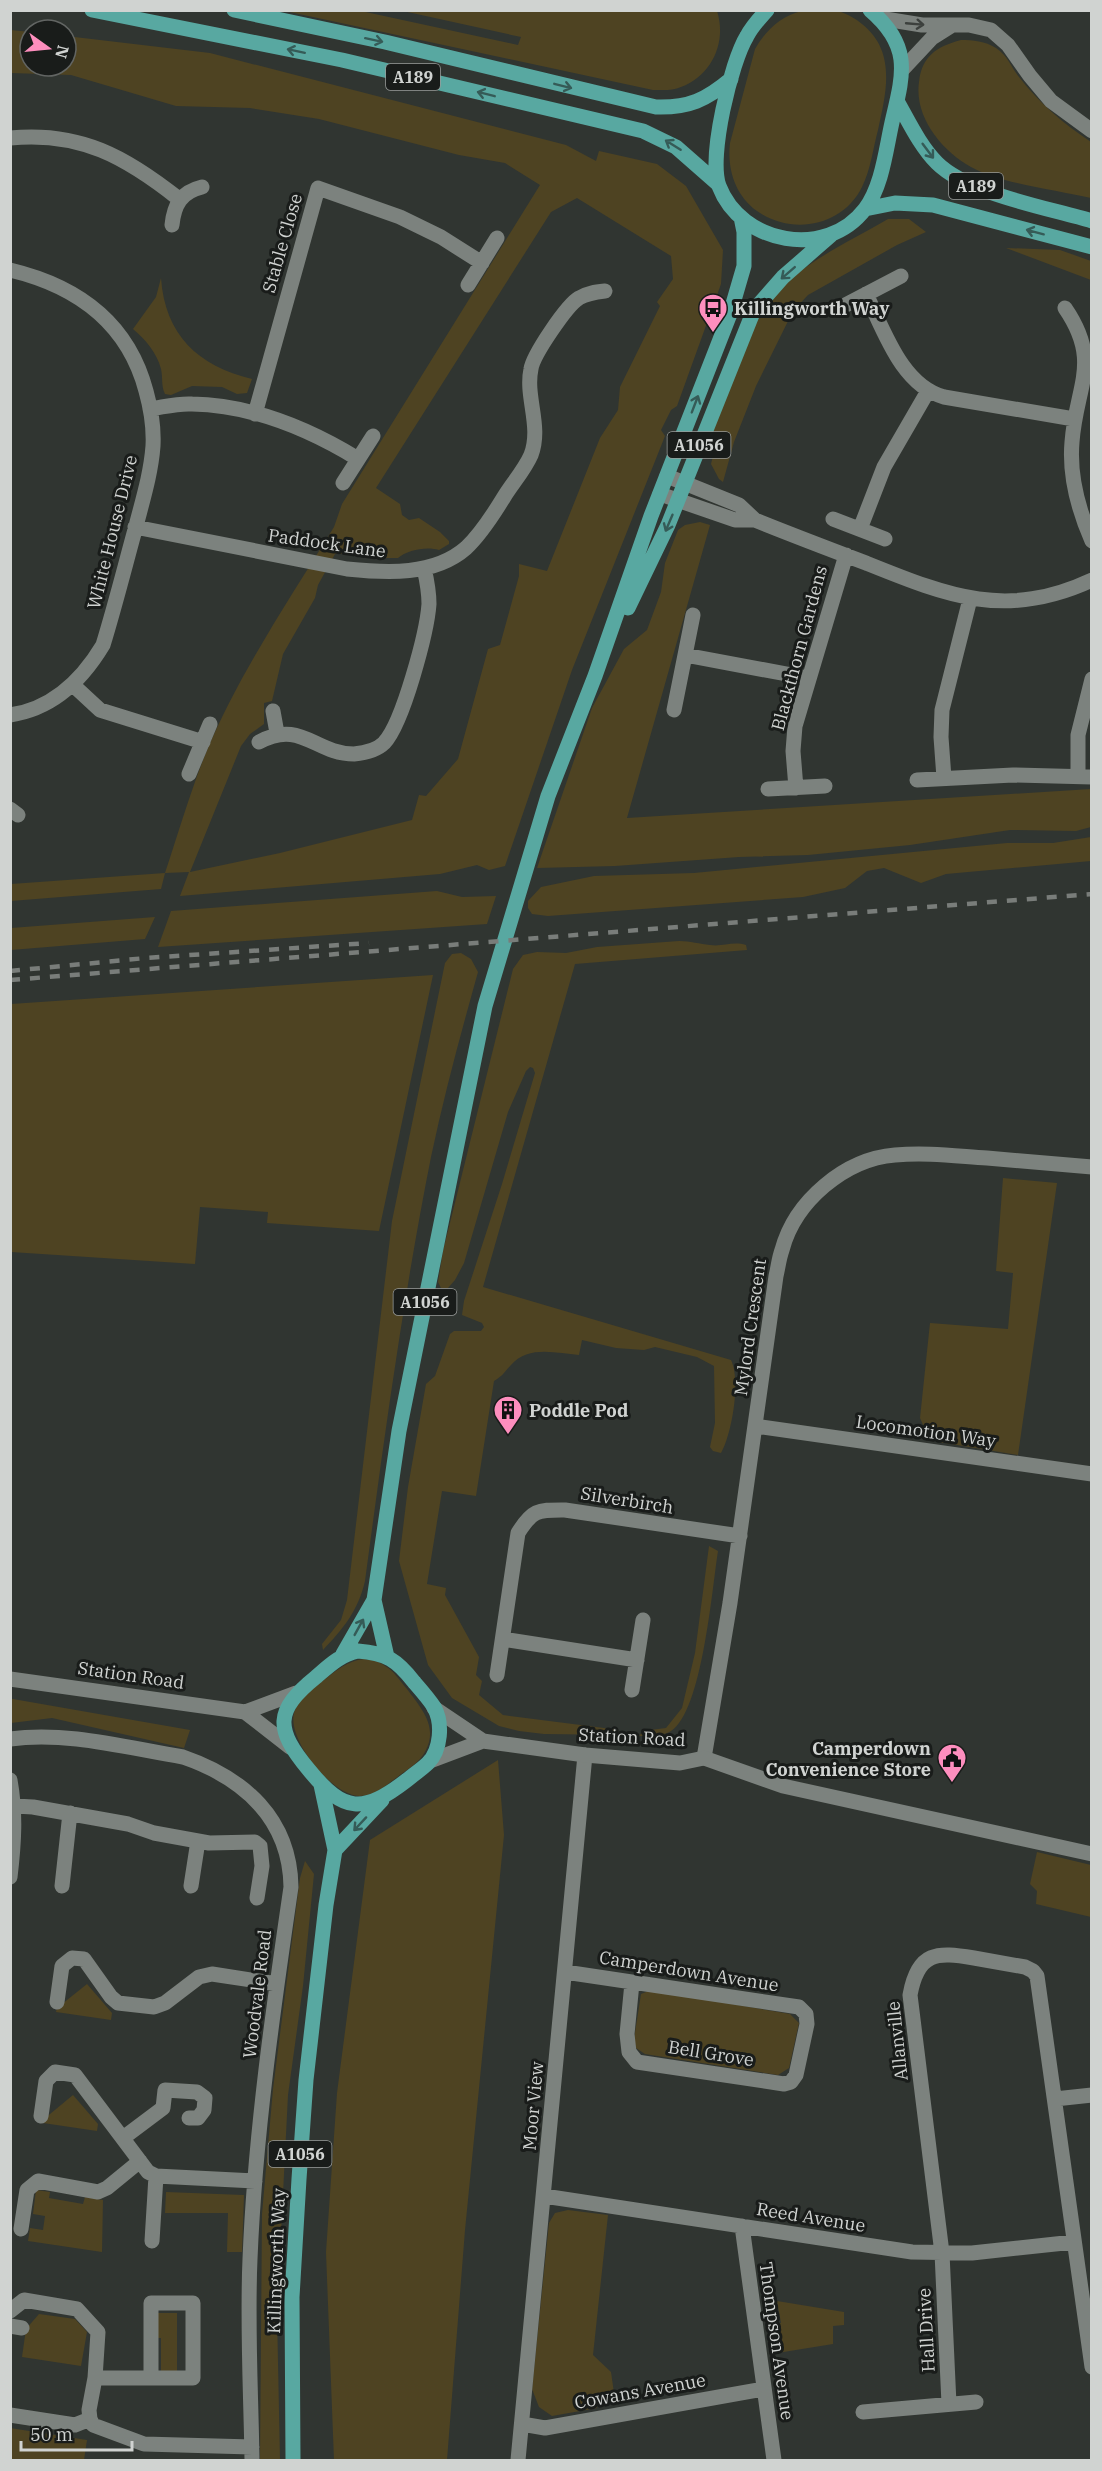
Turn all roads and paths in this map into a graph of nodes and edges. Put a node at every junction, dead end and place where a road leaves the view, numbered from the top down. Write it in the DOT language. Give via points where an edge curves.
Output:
graph roads {
  1 [pos="92,10"];
  2 [pos="234,10"];
  3 [pos="767,10"];
  4 [pos="875,14"];
  5 [pos="951,26"];
  6 [pos="903,69"];
  7 [pos="731,79"];
  8 [pos="897,102"];
  9 [pos="1092,131"];
  10 [pos="10,138"];
  11 [pos="717,183"];
  12 [pos="202,187"];
  13 [pos="179,199"];
  14 [pos="865,209"];
  15 [pos="741,217"];
  16 [pos="1092,220"];
  17 [pos="172,225"];
  18 [pos="831,234"];
  19 [pos="497,238"];
  20 [pos="1092,247"];
  21 [pos="482,263"];
  22 [pos="10,270"];
  23 [pos="901,276"];
  24 [pos="468,285"];
  25 [pos="605,291"];
  26 [pos="866,294"];
  27 [pos="1065,308"];
  28 [pos="836,310"];
  29 [pos="1086,331"];
  30 [pos="928,391"];
  31 [pos="150,409"];
  32 [pos="255,414"];
  33 [pos="1074,419"];
  34 [pos="373,436"];
  35 [pos="358,459"];
  36 [pos="667,476"];
  37 [pos="343,483"];
  38 [pos="684,483"];
  39 [pos="660,494"];
  40 [pos="678,501"];
  41 [pos="834,519"];
  42 [pos="755,520"];
  43 [pos="135,527"];
  44 [pos="860,529"];
  45 [pos="885,539"];
  46 [pos="1092,541"];
  47 [pos="846,555"];
  48 [pos="424,568"];
  49 [pos="1092,580"];
  50 [pos="970,599"];
  51 [pos="693,615"];
  52 [pos="685,655"];
  53 [pos="595,676"];
  54 [pos="808,678"];
  55 [pos="1092,679"];
  56 [pos="73,685"];
  57 [pos="1089,697"];
  58 [pos="674,710"];
  59 [pos="273,711"];
  60 [pos="10,715"];
  61 [pos="210,724"];
  62 [pos="277,734"];
  63 [pos="203,741"];
  64 [pos="259,742"];
  65 [pos="189,774"];
  66 [pos="1085,777"];
  67 [pos="944,778"];
  68 [pos="917,780"];
  69 [pos="825,786"];
  70 [pos="796,788"];
  71 [pos="768,789"];
  72 [pos="1092,1167"];
  73 [pos="755,1426"];
  74 [pos="1092,1474"];
  75 [pos="740,1536"];
  76 [pos="374,1600"];
  77 [pos="643,1620"];
  78 [pos="503,1639"];
  79 [pos="344,1654"];
  80 [pos="387,1656"];
  81 [pos="637,1660"];
  82 [pos="497,1675"];
  83 [pos="10,1679"];
  84 [pos="632,1690"];
  85 [pos="296,1693"];
  86 [pos="435,1708"];
  87 [pos="245,1712"];
  88 [pos="10,1739"];
  89 [pos="483,1741"];
  90 [pos="290,1747"];
  91 [pos="585,1755"];
  92 [pos="704,1758"];
  93 [pos="430,1761"];
  94 [pos="10,1780"];
  95 [pos="321,1785"];
  96 [pos="385,1797"];
  97 [pos="15,1806"];
  98 [pos="70,1813"];
  99 [pos="198,1841"];
  100 [pos="335,1850"];
  101 [pos="1092,1854"];
  102 [pos="10,1877"];
  103 [pos="68,1880"];
  104 [pos="191,1886"];
  105 [pos="257,1898"];
  106 [pos="565,1972"];
  107 [pos="632,1983"];
  108 [pos="277,1984"];
  109 [pos="62,1995"];
  110 [pos="806,2014"];
  111 [pos="1092,2095"];
  112 [pos="1055,2098"];
  113 [pos="46,2107"];
  114 [pos="189,2118"];
  115 [pos="123,2138"];
  116 [pos="140,2161"];
  117 [pos="156,2176"];
  118 [pos="255,2181"];
  119 [pos="544,2196"];
  120 [pos="27,2223"];
  121 [pos="742,2226"];
  122 [pos="152,2241"];
  123 [pos="1074,2241"];
  124 [pos="942,2253"];
  125 [pos="10,2311"];
  126 [pos="1092,2367"];
  127 [pos="94,2378"];
  128 [pos="151,2378"];
  129 [pos="764,2389"];
  130 [pos="976,2402"];
  131 [pos="949,2404"];
  132 [pos="863,2412"];
  133 [pos="10,2415"];
  134 [pos="90,2418"];
  135 [pos="522,2424"];
  136 [pos="144,2444"];
  137 [pos="252,2454"];
  138 [pos="142,2460"];
  139 [pos="294,2460"];
  140 [pos="518,2460"];
  141 [pos="774,2460"];
  11 -- 1 [label="main road, A189, one-way" via="676,147 643,132 342,60"];
  2 -- 7 [label="main road, A189, one-way" via="656,107 689,105 712,95"];
  3 -- 7 [label="main road" via="746,36"];
  4 -- 5 [label="street, one-way" via="922,25"];
  4 -- 6 [label="main road, A189" via="894,38"];
  5 -- 6 [label="street" via="932,38"];
  5 -- 9 [label="street" via="982,27 999,36 1051,101"];
  6 -- 8 [label="main road, A189"];
  7 -- 11 [label="main road" via="716,149"];
  8 -- 14 [label="main road, A189" via="878,183"];
  8 -- 16 [label="main road, A189, one-way" via="926,150 949,174 965,183"];
  10 -- 13 [label="street" via="47,136 95,147 132,165"];
  11 -- 15 [label="main road, A189"];
  12 -- 13 [label="street"];
  13 -- 17 [label="street"];
  14 -- 18 [label="main road, A189"];
  20 -- 14 [label="main road, A189, one-way" via="933,205 895,203"];
  15 -- 18 [label="main road, A189" via="764,233 781,238 809,240"];
  36 -- 15 [label="main road, A1056, one-way" via="730,314 744,266"];
  18 -- 38 [label="main road, A1056, one-way" via="783,277 754,310"];
  19 -- 21 [label="street"];
  21 -- 24 [label="street"];
  21 -- 32 [label="street, Stable Close" via="400,217 318,188"];
  22 -- 31 [label="street, White House Drive" via="55,284 97,310 134,360"];
  23 -- 26 [label="street"];
  25 -- 48 [label="street, Paddock Lane" via="586,287 567,309 531,368 536,425 531,454 487,523 465,549"];
  26 -- 28 [label="street"];
  26 -- 30 [label="street" via="907,372"];
  27 -- 29 [label="street"];
  29 -- 33 [label="street" via="1085,370"];
  30 -- 33 [label="street"];
  30 -- 44 [label="street" via="884,467"];
  31 -- 32 [label="street" via="191,404"];
  31 -- 43 [label="street, White House Drive" via="153,445"];
  32 -- 35 [label="street" via="309,432"];
  33 -- 46 [label="street" via="1073,482"];
  34 -- 35 [label="street"];
  35 -- 37 [label="street"];
  36 -- 38 [label="street"];
  36 -- 39 [label="main road, A1056"];
  38 -- 40 [label="main road, A1056"];
  38 -- 42 [label="street" via="739,505"];
  39 -- 40 [label="street"];
  39 -- 53 [label="main road, A1056"];
  40 -- 42 [label="street" via="735,520"];
  40 -- 53 [label="main road, A1056, one-way"];
  41 -- 44 [label="street"];
  42 -- 47 [label="street"];
  43 -- 48 [label="street, Paddock Lane" via="347,569 400,572"];
  43 -- 56 [label="street, White House Drive" via="103,645"];
  44 -- 45 [label="street"];
  47 -- 50 [label="street" via="932,589"];
  47 -- 54 [label="street, Blackthorn Gardens"];
  48 -- 62 [label="street" via="429,590 424,629 403,705 386,741 355,754 336,752 297,736"];
  49 -- 50 [label="street" via="1025,601"];
  50 -- 67 [label="street" via="942,710"];
  51 -- 52 [label="street"];
  52 -- 54 [label="street"];
  52 -- 58 [label="street"];
  53 -- 76 [label="main road, A1056" via="548,796 485,1006 399,1431"];
  54 -- 70 [label="street, Blackthorn Gardens" via="793,737"];
  55 -- 57 [label="street"];
  56 -- 60 [label="street, White House Drive" via="53,699"];
  56 -- 63 [label="street" via="100,710"];
  57 -- 66 [label="street" via="1078,735"];
  59 -- 62 [label="street"];
  61 -- 63 [label="street"];
  62 -- 64 [label="street"];
  63 -- 65 [label="street"];
  66 -- 67 [label="street"];
  67 -- 68 [label="street"];
  69 -- 70 [label="street"];
  70 -- 71 [label="street"];
  72 -- 73 [label="street, Mylord Crescent" via="942,1154 893,1155 855,1167 823,1187 793,1224 782,1248"];
  73 -- 74 [label="street, Locomotion Way"];
  73 -- 75 [label="street, Mylord Crescent"];
  75 -- 78 [label="street, Silverbirch" via="565,1510 543,1510 529,1515 518,1533"];
  75 -- 92 [label="street, Mylord Crescent"];
  79 -- 76 [label="main road, A1056, one-way"];
  76 -- 80 [label="main road, A1056"];
  77 -- 81 [label="street"];
  78 -- 81 [label="street"];
  78 -- 82 [label="street"];
  79 -- 80 [label="main road" via="358,1651"];
  79 -- 85 [label="main road"];
  80 -- 86 [label="main road" via="400,1664"];
  81 -- 84 [label="street"];
  83 -- 87 [label="street, Station Road"];
  85 -- 87 [label="street"];
  85 -- 90 [label="main road" via="283,1721"];
  86 -- 89 [label="street, Station Road"];
  86 -- 93 [label="main road" via="440,1735"];
  87 -- 90 [label="street, Station Road"];
  88 -- 108 [label="street, Woodvale Road" via="61,1738 183,1757 221,1772 246,1789 277,1831 291,1872"];
  89 -- 91 [label="street, Station Road"];
  89 -- 93 [label="street, Station Road"];
  90 -- 95 [label="main road"];
  91 -- 92 [label="street, Station Road" via="680,1763"];
  91 -- 106 [label="street, Moor View"];
  92 -- 101 [label="street, Station Road" via="783,1786"];
  93 -- 96 [label="main road"];
  94 -- 97 [label="street"];
  95 -- 96 [label="main road" via="328,1793 352,1803"];
  95 -- 100 [label="main road, Killingworth Way / A1056"];
  96 -- 100 [label="main road, one-way"];
  97 -- 98 [label="street"];
  97 -- 102 [label="street"];
  98 -- 99 [label="street"];
  98 -- 103 [label="street"];
  99 -- 104 [label="street"];
  99 -- 105 [label="street" via="247,1841 260,1846 262,1866"];
  100 -- 139 [label="main road, Killingworth Way / A1056" via="306,2080 298,2179 292,2297"];
  106 -- 107 [label="street, Camperdown Avenue"];
  106 -- 119 [label="street, Moor View"];
  107 -- 110 [label="street, Camperdown Avenue" via="798,2007"];
  107 -- 110 [label="street, Bell Grove" via="627,2034 629,2052 637,2062 784,2084 796,2075"];
  108 -- 109 [label="street" via="212,1974 199,1977 154,2007 118,2003 84,1959 72,1958 62,1966"];
  108 -- 118 [label="street, Woodvale Road"];
  111 -- 112 [label="street"];
  112 -- 123 [label="street, Allanville"];
  112 -- 124 [label="street, Allanville" via="1039,1983 1033,1971 943,1953 924,1962 910,1995"];
  113 -- 115 [label="street" via="46,2080 55,2072 75,2075"];
  114 -- 115 [label="street" via="198,2118 204,2110 205,2098 197,2092 165,2090 163,2108"];
  115 -- 116 [label="street"];
  116 -- 117 [label="street"];
  116 -- 120 [label="street" via="98,2192 38,2181 27,2190"];
  117 -- 118 [label="street"];
  117 -- 122 [label="street"];
  118 -- 137 [label="street, Woodvale Road" via="250,2262"];
  119 -- 121 [label="street, Reed Avenue"];
  119 -- 135 [label="street, Moor View"];
  121 -- 124 [label="street, Reed Avenue" via="912,2252"];
  121 -- 129 [label="street, Thompson Avenue"];
  123 -- 124 [label="street, Reed Avenue"];
  123 -- 126 [label="street, Allanville"];
  124 -- 131 [label="street, Hall Drive"];
  125 -- 127 [label="street" via="24,2300 76,2309 98,2332"];
  127 -- 128 [label="street"];
  127 -- 134 [label="street"];
  128 -- 128 [label="street" via="151,2303 193,2303 193,2378"];
  129 -- 135 [label="street, Cowans Avenue" via="545,2428"];
  129 -- 141 [label="street, Thompson Avenue"];
  130 -- 131 [label="street"];
  131 -- 132 [label="street"];
  133 -- 134 [label="street" via="75,2425"];
  134 -- 136 [label="street" via="93,2425 103,2430"];
  135 -- 140 [label="street, Moor View"];
  136 -- 137 [label="street"];
  136 -- 138 [label="street"];
}
